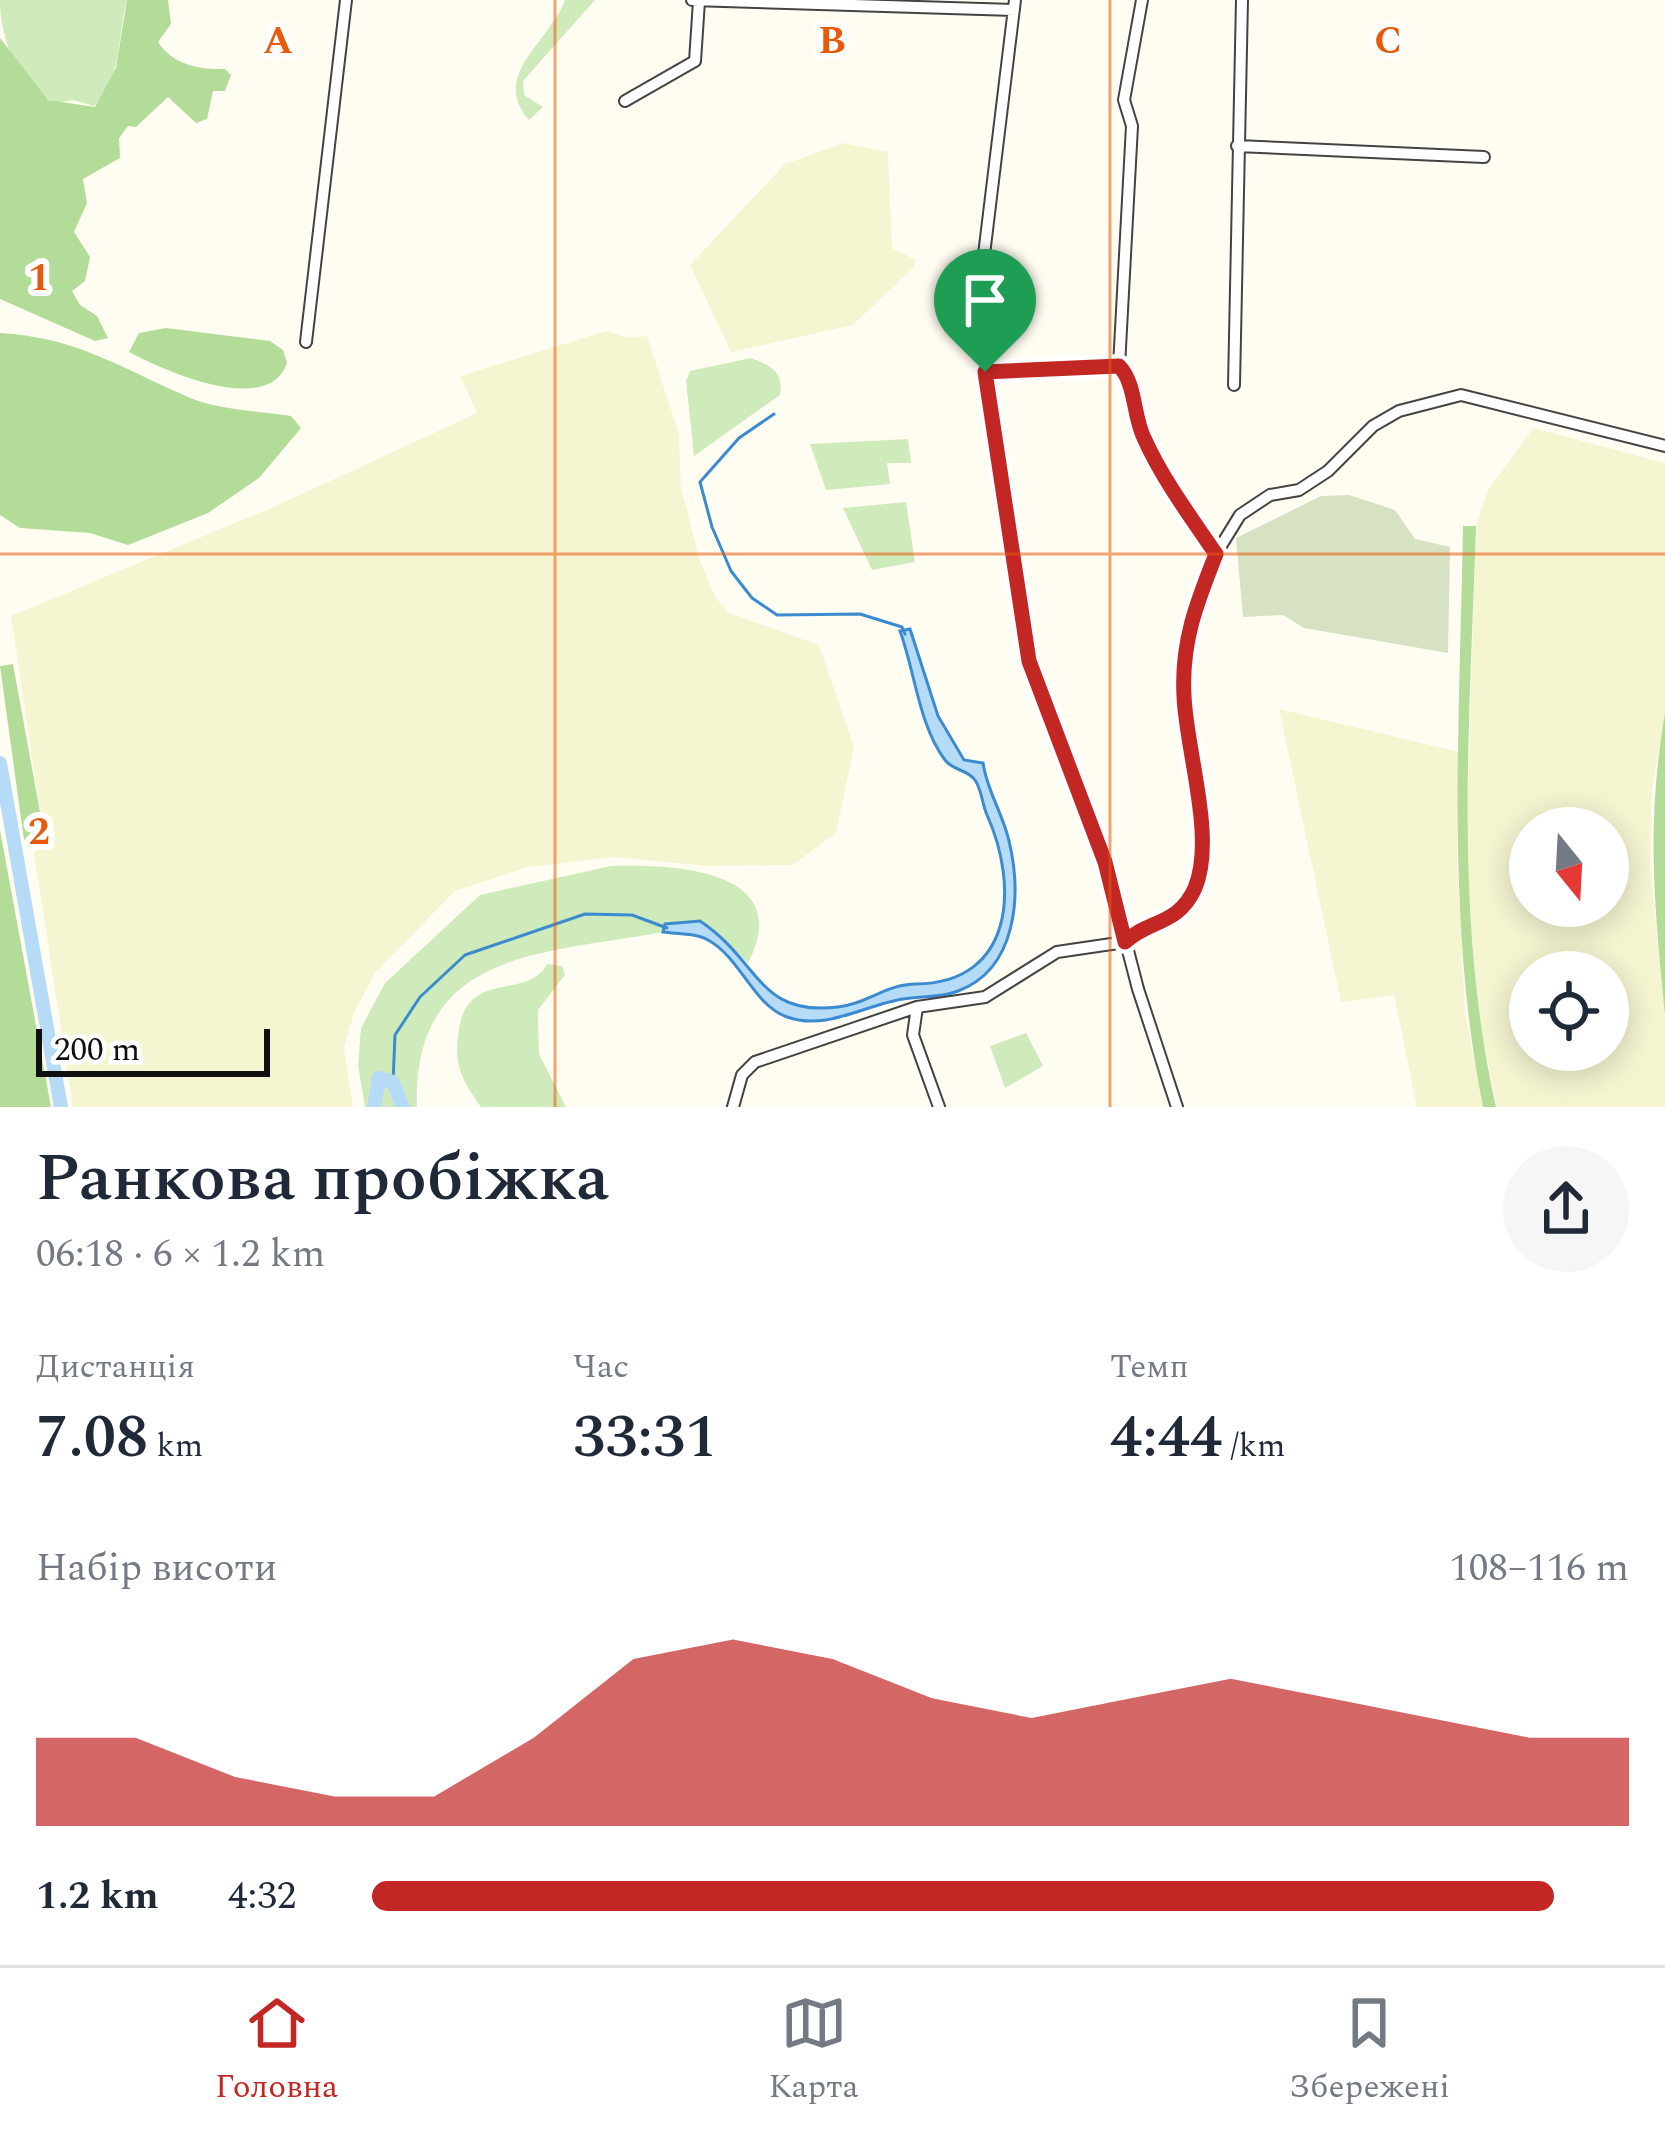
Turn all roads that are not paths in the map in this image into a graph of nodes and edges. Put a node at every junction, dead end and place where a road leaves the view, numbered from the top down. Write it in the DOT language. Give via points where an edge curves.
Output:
graph roads {
  1 [pos="346,0"];
  2 [pos="696,0"];
  3 [pos="710,0"];
  4 [pos="1142,0"];
  5 [pos="1242,0"];
  6 [pos="1014,5"];
  7 [pos="625,100"];
  8 [pos="1238,146"];
  9 [pos="1484,157"];
  10 [pos="306,342"];
  11 [pos="1119,366"];
  12 [pos="985,372"];
  13 [pos="1234,385"];
  14 [pos="1665,446"];
  15 [pos="1216,554"];
  16 [pos="1125,942"];
  17 [pos="917,1007"];
  18 [pos="733,1107"];
  19 [pos="939,1107"];
  20 [pos="1177,1107"];
  1 -- 10 [label="street"];
  2 -- 3 [label="street"];
  2 -- 7 [label="street" via="695,61"];
  3 -- 6 [label="street"];
  4 -- 11 [label="street" via="1124,100 1132,126"];
  5 -- 8 [label="street"];
  6 -- 12 [label="street" via="982,271"];
  8 -- 9 [label="street"];
  8 -- 13 [label="street"];
  11 -- 12 [label="street"];
  11 -- 15 [label="street" via="1141,434"];
  12 -- 16 [label="street" via="1029,661 1105,862"];
  14 -- 15 [label="street" via="1461,394 1373,426 1328,472 1240,515"];
  15 -- 16 [label="street" via="1185,632 1184,695 1203,855 1194,890 1166,924 1137,930"];
  16 -- 17 [label="street" via="1058,952 985,997"];
  16 -- 20 [label="street"];
  17 -- 18 [label="street" via="754,1062"];
  17 -- 19 [label="street" via="913,1035"];
}
